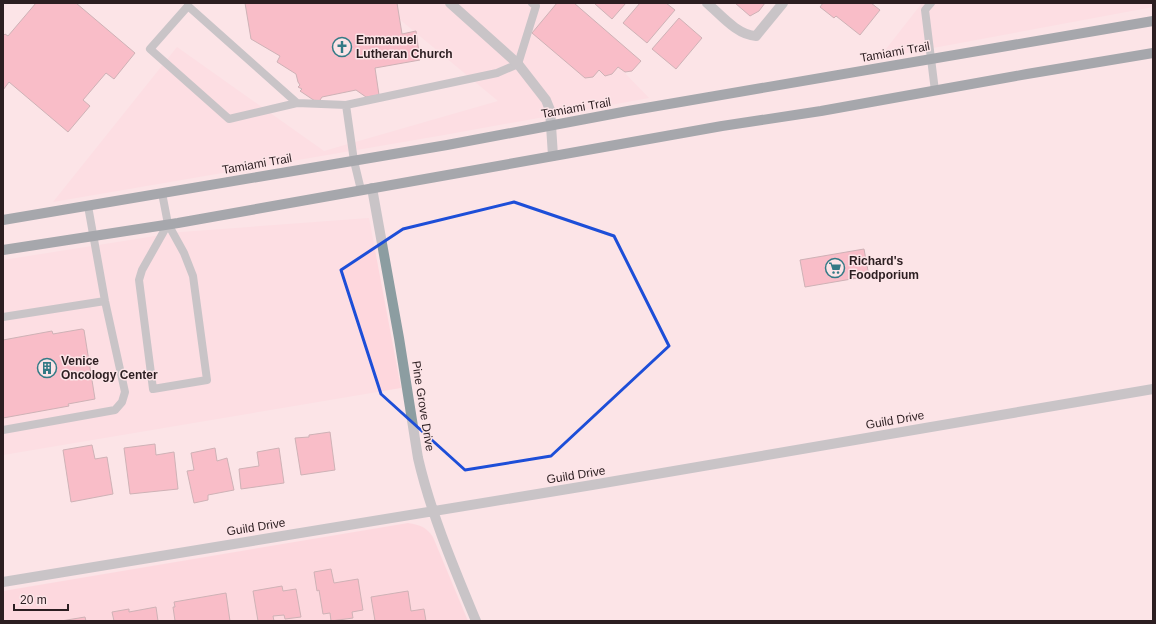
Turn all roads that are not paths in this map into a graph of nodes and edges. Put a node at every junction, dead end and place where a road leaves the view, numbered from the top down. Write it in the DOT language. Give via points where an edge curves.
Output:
graph roads {
  1 [pos="450,3"];
  2 [pos="532,3"];
  3 [pos="707,3"];
  4 [pos="784,3"];
  5 [pos="931,3"];
  6 [pos="188,4"];
  7 [pos="1153,21"];
  8 [pos="1153,54"];
  9 [pos="930,59"];
  10 [pos="518,64"];
  11 [pos="935,91"];
  12 [pos="297,103"];
  13 [pos="346,105"];
  14 [pos="551,126"];
  15 [pos="553,156"];
  16 [pos="354,160"];
  17 [pos="372,188"];
  18 [pos="360,190"];
  19 [pos="162,193"];
  20 [pos="88,206"];
  21 [pos="3,220"];
  22 [pos="168,224"];
  23 [pos="93,235"];
  24 [pos="3,250"];
  25 [pos="105,301"];
  26 [pos="3,317"];
  27 [pos="1153,389"];
  28 [pos="3,430"];
  29 [pos="433,512"];
  30 [pos="3,582"];
  31 [pos="476,621"];
  1 -- 10 [label="street"];
  2 -- 10 [label="lane" via="536,6"];
  3 -- 4 [label="street" via="740,31 756,36"];
  5 -- 9 [label="lane" via="925,10"];
  6 -- 12 [label="lane"];
  6 -- 12 [label="lane" via="150,49 229,119"];
  7 -- 9 [label="main road, Tamiami Trail"];
  8 -- 11 [label="main road"];
  9 -- 11 [label="lane"];
  9 -- 14 [label="main road, Tamiami Trail"];
  10 -- 13 [label="lane" via="497,73"];
  10 -- 14 [label="street" via="546,100 550,110"];
  11 -- 15 [label="main road"];
  12 -- 13 [label="lane"];
  13 -- 16 [label="lane"];
  14 -- 15 [label="street"];
  14 -- 16 [label="main road, Tamiami Trail"];
  15 -- 17 [label="main road"];
  16 -- 18 [label="lane"];
  16 -- 19 [label="main road, Tamiami Trail"];
  17 -- 18 [label="main road"];
  17 -- 29 [label="street, Pine Grove Drive" via="418,458"];
  18 -- 22 [label="main road"];
  19 -- 20 [label="main road, Tamiami Trail"];
  19 -- 22 [label="lane"];
  20 -- 21 [label="main road, Tamiami Trail"];
  20 -- 23 [label="lane"];
  22 -- 22 [label="lane" via="193,276 206,380 153,389 139,280"];
  22 -- 23 [label="main road"];
  23 -- 24 [label="main road"];
  23 -- 25 [label="lane"];
  25 -- 26 [label="lane"];
  25 -- 28 [label="lane" via="125,392 122,402 115,410"];
  27 -- 29 [label="street, Guild Drive"];
  29 -- 30 [label="street, Guild Drive"];
  29 -- 31 [label="street, Pine Grove Drive"];
}
